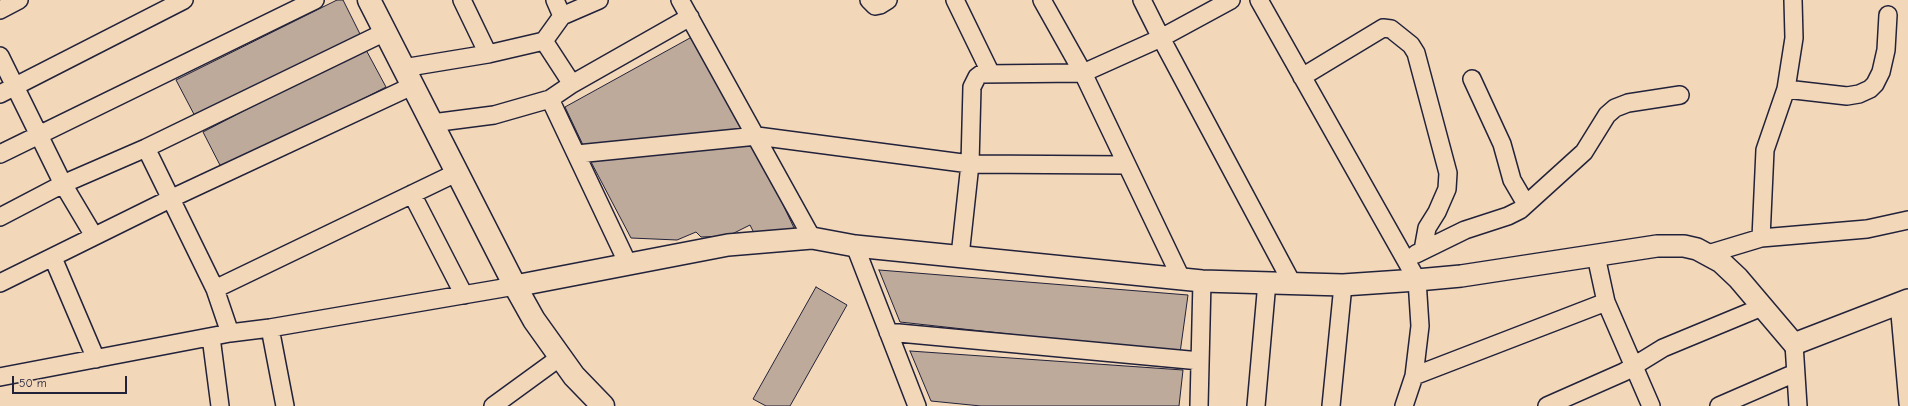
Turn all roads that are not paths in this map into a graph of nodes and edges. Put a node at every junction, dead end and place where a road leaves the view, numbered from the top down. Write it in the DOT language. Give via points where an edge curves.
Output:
graph roads {
  1 [pos="19,0"];
  2 [pos="184,0"];
  3 [pos="315,0"];
  4 [pos="462,0"];
  5 [pos="555,0"];
  6 [pos="599,0"];
  7 [pos="680,0"];
  8 [pos="869,0"];
  9 [pos="888,0"];
  10 [pos="955,0"];
  11 [pos="1042,0"];
  12 [pos="1142,0"];
  13 [pos="1232,0"];
  14 [pos="1259,0"];
  15 [pos="1792,0"];
  16 [pos="374,2"];
  17 [pos="0,10"];
  18 [pos="1888,15"];
  19 [pos="562,16"];
  20 [pos="690,17"];
  21 [pos="385,32"];
  22 [pos="1161,38"];
  23 [pos="544,42"];
  24 [pos="488,54"];
  25 [pos="0,56"];
  26 [pos="1083,73"];
  27 [pos="991,74"];
  28 [pos="408,77"];
  29 [pos="1302,77"];
  30 [pos="1472,79"];
  31 [pos="572,84"];
  32 [pos="1786,89"];
  33 [pos="7,90"];
  34 [pos="1680,95"];
  35 [pos="550,99"];
  36 [pos="432,123"];
  37 [pos="38,135"];
  38 [pos="757,136"];
  39 [pos="146,148"];
  40 [pos="0,154"];
  41 [pos="578,154"];
  42 [pos="970,164"];
  43 [pos="1126,165"];
  44 [pos="458,172"];
  45 [pos="63,184"];
  46 [pos="412,194"];
  47 [pos="170,199"];
  48 [pos="1526,204"];
  49 [pos="0,217"];
  50 [pos="1908,220"];
  51 [pos="94,236"];
  52 [pos="812,238"];
  53 [pos="1761,238"];
  54 [pos="855,246"];
  55 [pos="1423,250"];
  56 [pos="1708,254"];
  57 [pos="960,256"];
  58 [pos="1596,256"];
  59 [pos="53,258"];
  60 [pos="1405,259"];
  61 [pos="628,264"];
  62 [pos="1181,278"];
  63 [pos="1202,280"];
  64 [pos="1417,280"];
  65 [pos="1267,282"];
  66 [pos="0,283"];
  67 [pos="1292,283"];
  68 [pos="1343,284"];
  69 [pos="515,286"];
  70 [pos="215,289"];
  71 [pos="464,295"];
  72 [pos="1606,302"];
  73 [pos="1904,302"];
  74 [pos="1762,307"];
  75 [pos="270,328"];
  76 [pos="888,332"];
  77 [pos="230,333"];
  78 [pos="211,337"];
  79 [pos="1794,344"];
  80 [pos="559,358"];
  81 [pos="96,359"];
  82 [pos="1200,361"];
  83 [pos="1635,367"];
  84 [pos="1795,373"];
  85 [pos="1414,376"];
  86 [pos="0,377"];
  87 [pos="1908,403"];
  88 [pos="220,406"];
  89 [pos="285,406"];
  90 [pos="493,406"];
  91 [pos="603,406"];
  92 [pos="917,406"];
  93 [pos="1199,406"];
  94 [pos="1256,406"];
  95 [pos="1331,406"];
  96 [pos="1404,406"];
  97 [pos="1547,406"];
  98 [pos="1651,406"];
  99 [pos="1719,406"];
  100 [pos="1798,406"];
  1 -- 17 [label="street"];
  2 -- 33 [label="street"];
  3 -- 37 [label="street"];
  4 -- 24 [label="street"];
  5 -- 19 [label="street"];
  6 -- 19 [label="street"];
  7 -- 20 [label="street"];
  8 -- 9 [label="street" via="875,6"];
  10 -- 27 [label="street"];
  11 -- 26 [label="street"];
  12 -- 22 [label="street"];
  13 -- 22 [label="street"];
  14 -- 29 [label="street"];
  15 -- 32 [label="street" via="1794,38"];
  16 -- 21 [label="main road"];
  18 -- 32 [label="street" via="1886,50 1881,72 1870,89 1847,96"];
  19 -- 23 [label="street"];
  20 -- 31 [label="street"];
  20 -- 38 [label="street"];
  21 -- 28 [label="main road"];
  21 -- 39 [label="street"];
  22 -- 26 [label="street"];
  22 -- 67 [label="street"];
  23 -- 24 [label="street"];
  23 -- 31 [label="street"];
  24 -- 28 [label="street"];
  25 -- 33 [label="street"];
  26 -- 27 [label="street"];
  26 -- 43 [label="street"];
  27 -- 42 [label="street" via="977,76 972,87"];
  28 -- 36 [label="main road"];
  28 -- 47 [label="street"];
  29 -- 55 [label="street" via="1383,28 1391,29 1411,45 1416,53 1448,173 1447,189 1427,228"];
  29 -- 60 [label="street"];
  30 -- 48 [label="street" via="1502,144 1512,180"];
  31 -- 35 [label="street"];
  32 -- 53 [label="street" via="1765,150"];
  33 -- 37 [label="street"];
  34 -- 48 [label="street" via="1628,103 1615,108 1584,152"];
  35 -- 36 [label="street" via="494,115"];
  35 -- 41 [label="street"];
  36 -- 44 [label="main road"];
  37 -- 40 [label="street"];
  37 -- 45 [label="street"];
  38 -- 41 [label="street"];
  38 -- 42 [label="street"];
  38 -- 52 [label="street"];
  39 -- 45 [label="street"];
  39 -- 47 [label="street"];
  41 -- 61 [label="street"];
  42 -- 43 [label="street"];
  42 -- 57 [label="street"];
  43 -- 62 [label="street"];
  44 -- 46 [label="street"];
  44 -- 69 [label="main road"];
  45 -- 49 [label="street"];
  45 -- 51 [label="street"];
  46 -- 70 [label="street"];
  46 -- 71 [label="street"];
  47 -- 51 [label="street"];
  47 -- 70 [label="street"];
  48 -- 55 [label="street" via="1508,216 1465,230"];
  50 -- 53 [label="street" via="1867,229"];
  51 -- 59 [label="street"];
  52 -- 54 [label="street"];
  52 -- 61 [label="street" via="728,245"];
  53 -- 56 [label="street"];
  54 -- 57 [label="street"];
  54 -- 76 [label="street"];
  55 -- 60 [label="street"];
  56 -- 58 [label="street" via="1684,246 1657,246"];
  56 -- 74 [label="street" via="1728,268"];
  57 -- 62 [label="street"];
  58 -- 64 [label="street"];
  58 -- 72 [label="street"];
  59 -- 66 [label="street"];
  59 -- 81 [label="street"];
  60 -- 64 [label="street"];
  61 -- 69 [label="street"];
  62 -- 63 [label="street"];
  63 -- 65 [label="street"];
  63 -- 82 [label="street"];
  64 -- 68 [label="street"];
  64 -- 85 [label="street" via="1420,326"];
  65 -- 67 [label="street"];
  65 -- 94 [label="street"];
  67 -- 68 [label="street"];
  68 -- 95 [label="street"];
  69 -- 71 [label="street"];
  69 -- 80 [label="main road"];
  70 -- 77 [label="street"];
  71 -- 75 [label="street"];
  72 -- 83 [label="street"];
  72 -- 85 [label="street"];
  73 -- 79 [label="street"];
  73 -- 87 [label="street"];
  74 -- 79 [label="street"];
  74 -- 83 [label="street" via="1663,348"];
  75 -- 77 [label="street"];
  75 -- 89 [label="street"];
  76 -- 82 [label="street"];
  76 -- 92 [label="street"];
  77 -- 78 [label="street"];
  78 -- 81 [label="street"];
  78 -- 88 [label="street"];
  79 -- 84 [label="street"];
  80 -- 90 [label="street"];
  80 -- 91 [label="main road"];
  81 -- 86 [label="street"];
  82 -- 93 [label="street"];
  83 -- 97 [label="street"];
  83 -- 98 [label="street"];
  84 -- 99 [label="street"];
  84 -- 100 [label="street"];
  85 -- 96 [label="street"];
}
